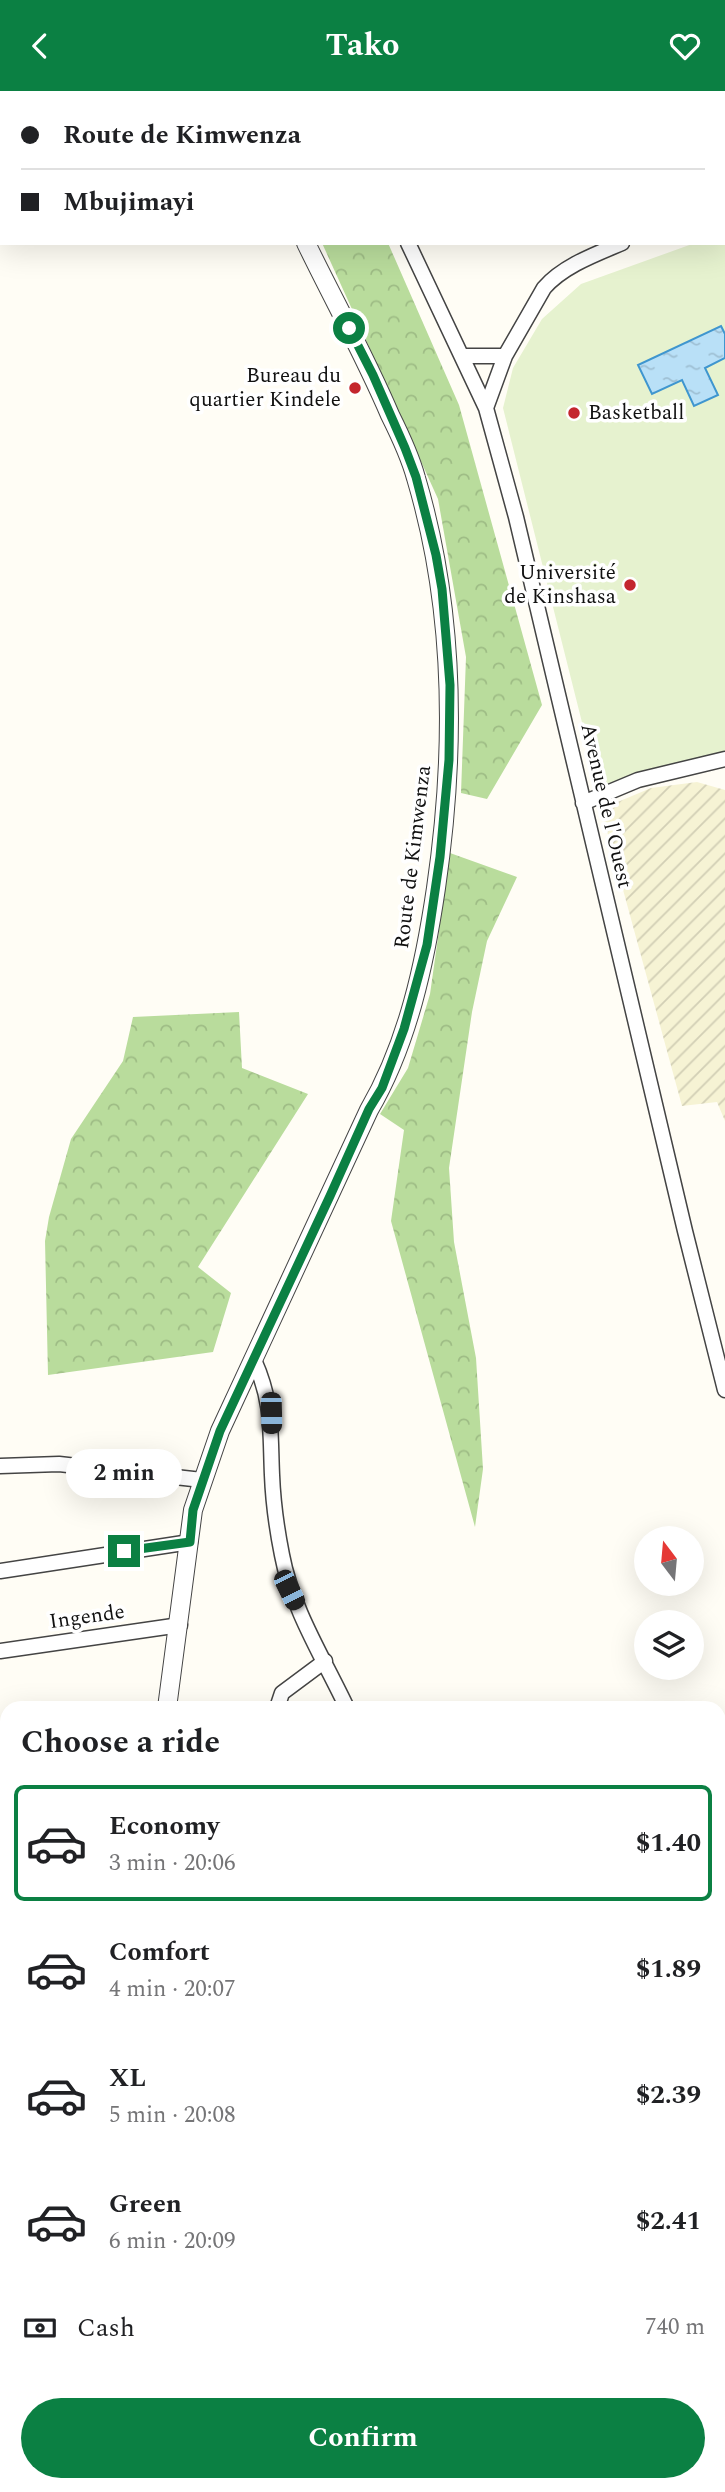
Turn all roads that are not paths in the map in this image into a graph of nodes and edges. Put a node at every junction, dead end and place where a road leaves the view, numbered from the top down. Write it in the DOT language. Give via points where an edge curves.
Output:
graph roads {
  1 [pos="307,245"];
  2 [pos="409,245"];
  3 [pos="617,245"];
  4 [pos="462,356"];
  5 [pos="505,356"];
  6 [pos="485,408"];
  7 [pos="725,759"];
  8 [pos="583,803"];
  9 [pos="254,1360"];
  10 [pos="725,1391"];
  11 [pos="0,1466"];
  12 [pos="202,1480"];
  13 [pos="190,1542"];
  14 [pos="0,1571"];
  15 [pos="180,1625"];
  16 [pos="0,1651"];
  17 [pos="325,1661"];
  18 [pos="168,1701"];
  19 [pos="279,1701"];
  20 [pos="344,1701"];
  1 -- 9 [label="street, Route de Kimwenza" via="373,375 416,477 442,589 450,685 449,760 432,919 404,1029 382,1088"];
  2 -- 4 [label="street, Avenue de l'Ouest"];
  3 -- 5 [label="street" via="551,280"];
  4 -- 5 [label="street"];
  4 -- 6 [label="street, Avenue de l'Ouest"];
  5 -- 6 [label="street"];
  6 -- 8 [label="street, Avenue de l'Ouest" via="516,517"];
  7 -- 8 [label="street" via="638,780"];
  8 -- 10 [label="street, Avenue de l'Ouest"];
  9 -- 12 [label="street, Route de Kimwenza"];
  9 -- 17 [label="street" via="271,1413 272,1479 289,1590"];
  11 -- 12 [label="street" via="59,1464"];
  12 -- 13 [label="street, Route de Kimwenza"];
  13 -- 14 [label="street"];
  13 -- 15 [label="street, Route de Kimwenza"];
  15 -- 16 [label="street, Ingende"];
  15 -- 18 [label="street, Route de Kimwenza"];
  17 -- 19 [label="street" via="282,1693"];
  17 -- 20 [label="street"];
}
